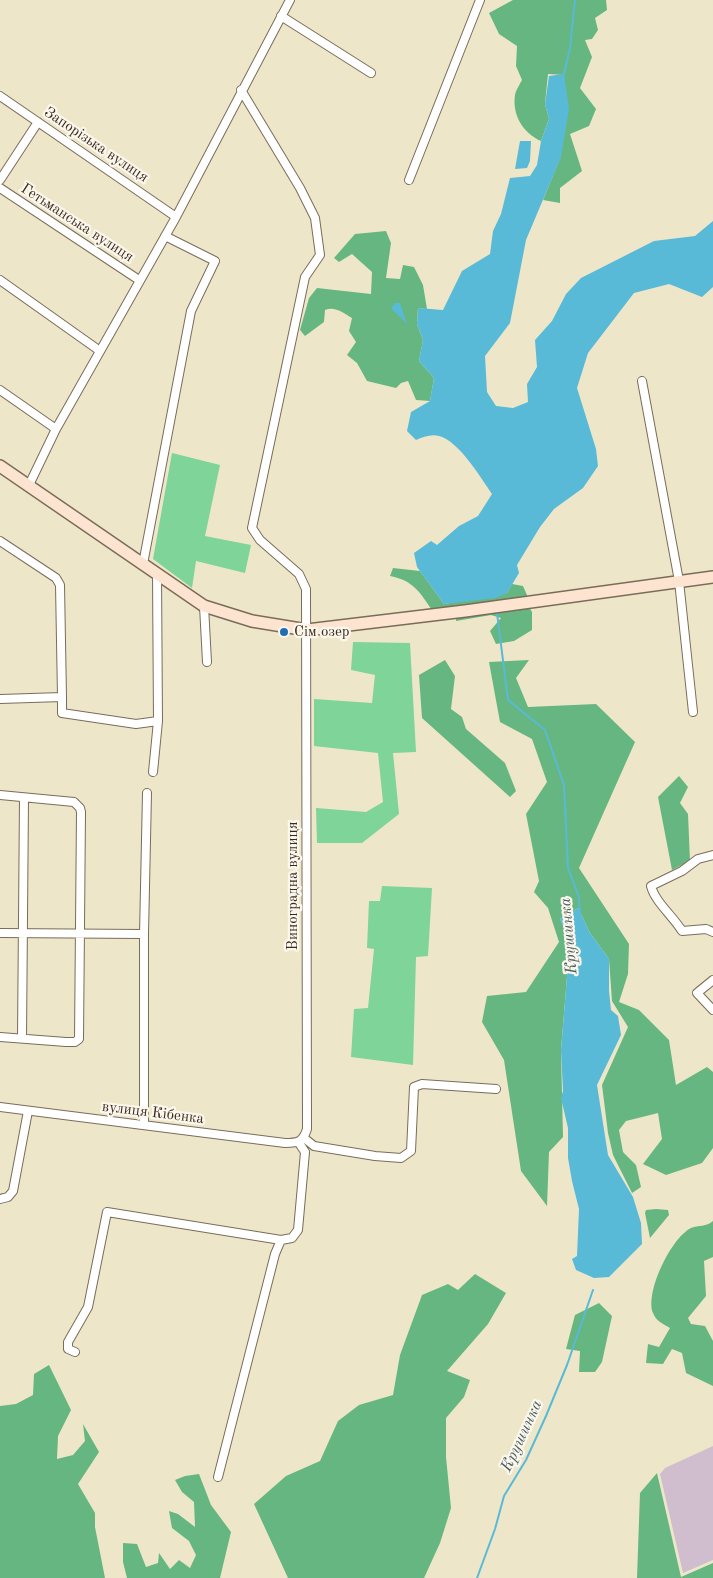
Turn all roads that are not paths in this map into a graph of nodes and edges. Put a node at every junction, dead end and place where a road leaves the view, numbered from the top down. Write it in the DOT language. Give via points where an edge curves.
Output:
graph roads {
  1 [pos="290,0"];
  2 [pos="480,0"];
  3 [pos="281,16"];
  4 [pos="371,73"];
  5 [pos="241,90"];
  6 [pos="0,96"];
  7 [pos="38,122"];
  8 [pos="0,180"];
  9 [pos="408,180"];
  10 [pos="0,188"];
  11 [pos="176,217"];
  12 [pos="166,236"];
  13 [pos="0,280"];
  14 [pos="139,280"];
  15 [pos="100,351"];
  16 [pos="642,382"];
  17 [pos="0,390"];
  18 [pos="56,429"];
  19 [pos="0,466"];
  20 [pos="28,485"];
  21 [pos="0,541"];
  22 [pos="144,564"];
  23 [pos="156,572"];
  24 [pos="713,577"];
  25 [pos="679,582"];
  26 [pos="204,606"];
  27 [pos="307,630"];
  28 [pos="207,662"];
  29 [pos="62,697"];
  30 [pos="0,698"];
  31 [pos="693,712"];
  32 [pos="158,721"];
  33 [pos="153,772"];
  34 [pos="147,793"];
  35 [pos="0,795"];
  36 [pos="24,798"];
  37 [pos="713,855"];
  38 [pos="713,932"];
  39 [pos="0,933"];
  40 [pos="22,933"];
  41 [pos="78,934"];
  42 [pos="144,934"];
  43 [pos="713,980"];
  44 [pos="713,1010"];
  45 [pos="0,1037"];
  46 [pos="22,1038"];
  47 [pos="496,1089"];
  48 [pos="0,1107"];
  49 [pos="28,1111"];
  50 [pos="144,1125"];
  51 [pos="302,1140"];
  52 [pos="0,1199"];
  53 [pos="281,1240"];
  54 [pos="75,1352"];
  55 [pos="218,1477"];
  1 -- 3 [label="street"];
  2 -- 9 [label="street"];
  3 -- 4 [label="street"];
  3 -- 5 [label="street"];
  5 -- 11 [label="street"];
  5 -- 27 [label="street, Виноградна вулиця" via="315,218 320,255 305,277 252,528 260,540 299,574 306,589"];
  6 -- 7 [label="street, Запорізька вулиця"];
  7 -- 8 [label="street"];
  7 -- 11 [label="street, Запорізька вулиця"];
  10 -- 14 [label="street, Гетьманська вулиця"];
  11 -- 12 [label="street"];
  12 -- 14 [label="street"];
  12 -- 22 [label="street" via="215,261 191,311"];
  13 -- 15 [label="street"];
  14 -- 15 [label="street"];
  15 -- 18 [label="street"];
  16 -- 25 [label="street"];
  17 -- 18 [label="street"];
  18 -- 20 [label="street"];
  19 -- 20 [label="street"];
  20 -- 22 [label="street"];
  21 -- 29 [label="street" via="56,578 60,585"];
  22 -- 23 [label="street"];
  23 -- 26 [label="street"];
  23 -- 32 [label="street"];
  24 -- 25 [label="street"];
  25 -- 27 [label="street"];
  25 -- 31 [label="street"];
  26 -- 27 [label="street" via="252,621"];
  26 -- 28 [label="street"];
  27 -- 51 [label="street, Виноградна вулиця" via="307,1129"];
  29 -- 30 [label="street"];
  29 -- 32 [label="street" via="62,713 136,724"];
  32 -- 33 [label="street"];
  34 -- 42 [label="street"];
  35 -- 36 [label="street"];
  36 -- 40 [label="street"];
  36 -- 41 [label="street" via="74,802 80,808"];
  37 -- 38 [label="street" via="651,886 653,896 672,915 682,931 706,929"];
  39 -- 40 [label="street"];
  40 -- 41 [label="street"];
  40 -- 46 [label="street"];
  41 -- 42 [label="street"];
  41 -- 46 [label="street" via="79,1039 66,1042"];
  42 -- 50 [label="street"];
  43 -- 44 [label="street" via="696,993"];
  45 -- 46 [label="street"];
  47 -- 51 [label="street" via="422,1084 414,1087 411,1150 401,1158 314,1146"];
  48 -- 49 [label="street, вулиця Кібенка"];
  49 -- 50 [label="street, вулиця Кібенка"];
  49 -- 52 [label="street" via="13,1191"];
  50 -- 51 [label="street, вулиця Кібенка" via="285,1143"];
  51 -- 53 [label="street, Виноградна вулиця" via="305,1152 298,1230 292,1238"];
  53 -- 54 [label="street" via="107,1212 88,1306 68,1342 68,1349"];
  53 -- 55 [label="street" via="247,1357"];
}
